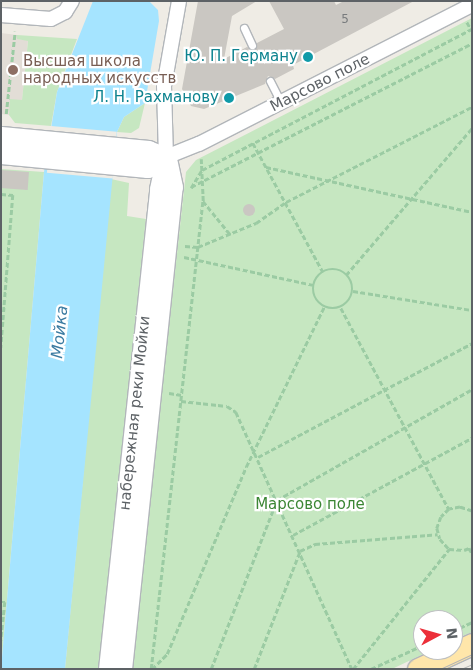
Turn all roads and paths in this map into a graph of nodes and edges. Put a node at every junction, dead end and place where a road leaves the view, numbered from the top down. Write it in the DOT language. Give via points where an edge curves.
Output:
graph roads {
  1 [pos="179,1"];
  2 [pos="72,2"];
  3 [pos="472,5"];
  4 [pos="1,16"];
  5 [pos="466,21"];
  6 [pos="244,28"];
  7 [pos="471,30"];
  8 [pos="15,32"];
  9 [pos="472,43"];
  10 [pos="252,45"];
  11 [pos="270,81"];
  12 [pos="280,103"];
  13 [pos="472,107"];
  14 [pos="6,114"];
  15 [pos="472,128"];
  16 [pos="1,136"];
  17 [pos="253,143"];
  18 [pos="47,149"];
  19 [pos="1,154"];
  20 [pos="259,154"];
  21 [pos="166,157"];
  22 [pos="200,158"];
  23 [pos="266,167"];
  24 [pos="202,170"];
  25 [pos="329,180"];
  26 [pos="204,183"];
  27 [pos="182,186"];
  28 [pos="191,187"];
  29 [pos="1,194"];
  30 [pos="190,197"];
  31 [pos="412,198"];
  32 [pos="203,201"];
  33 [pos="286,202"];
  34 [pos="472,212"];
  35 [pos="230,234"];
  36 [pos="186,236"];
  37 [pos="185,246"];
  38 [pos="198,247"];
  39 [pos="184,257"];
  40 [pos="197,259"];
  41 [pos="182,267"];
  42 [pos="323,272"];
  43 [pos="346,275"];
  44 [pos="313,285"];
  45 [pos="353,291"];
  46 [pos="324,308"];
  47 [pos="341,308"];
  48 [pos="472,310"];
  49 [pos="2,323"];
  50 [pos="472,343"];
  51 [pos="1,348"];
  52 [pos="170,384"];
  53 [pos="472,389"];
  54 [pos="385,390"];
  55 [pos="169,393"];
  56 [pos="182,395"];
  57 [pos="182,401"];
  58 [pos="168,403"];
  59 [pos="405,427"];
  60 [pos="472,438"];
  61 [pos="254,449"];
  62 [pos="258,457"];
  63 [pos="425,464"];
  64 [pos="277,500"];
  65 [pos="449,509"];
  66 [pos="472,511"];
  67 [pos="438,534"];
  68 [pos="293,535"];
  69 [pos="471,548"];
  70 [pos="449,549"];
  71 [pos="300,551"];
  72 [pos="472,553"];
  73 [pos="1,602"];
  74 [pos="1,642"];
  75 [pos="472,644"];
  76 [pos="413,650"];
  77 [pos="108,669"];
  78 [pos="122,669"];
  79 [pos="151,669"];
  80 [pos="211,669"];
  81 [pos="254,669"];
  82 [pos="353,669"];
  83 [pos="371,669"];
  84 [pos="418,669"];
  1 -- 21 [label="street, набережная реки Мойки" via="164,86"];
  2 -- 4 [label="street" via="65,12 51,19"];
  3 -- 12 [label="street, Марсово поле"];
  5 -- 7 [label="path"];
  6 -- 10 [label="lane"];
  7 -- 17 [label="path"];
  8 -- 14 [label="path"];
  9 -- 20 [label="path"];
  11 -- 12 [label="lane"];
  12 -- 21 [label="street, Марсово поле"];
  13 -- 25 [label="path"];
  15 -- 31 [label="path"];
  16 -- 18 [label="main road"];
  17 -- 20 [label="path"];
  17 -- 24 [label="path"];
  18 -- 19 [label="main road"];
  18 -- 21 [label="main road" via="114,156 147,168"];
  20 -- 23 [label="path"];
  20 -- 26 [label="path"];
  21 -- 77 [label="main road, набережная реки Мойки" via="159,189"];
  21 -- 78 [label="main road, набережная реки Мойки" via="173,187"];
  22 -- 24 [label="path"];
  23 -- 25 [label="path"];
  23 -- 33 [label="path"];
  24 -- 26 [label="path"];
  24 -- 28 [label="path"];
  25 -- 31 [label="path"];
  25 -- 33 [label="path"];
  26 -- 28 [label="path"];
  26 -- 32 [label="path"];
  27 -- 28 [label="path"];
  28 -- 30 [label="path"];
  29 -- 49 [label="path" via="13,195"];
  31 -- 34 [label="path"];
  31 -- 43 [label="path"];
  32 -- 35 [label="path"];
  32 -- 38 [label="path"];
  33 -- 35 [label="path" via="256,223"];
  33 -- 42 [label="path"];
  35 -- 38 [label="path"];
  36 -- 37 [label="path"];
  37 -- 38 [label="path"];
  37 -- 39 [label="path"];
  38 -- 40 [label="path"];
  39 -- 40 [label="path"];
  39 -- 41 [label="path"];
  40 -- 44 [label="path"];
  40 -- 56 [label="path"];
  42 -- 43 [label="path" via="335,270"];
  42 -- 44 [label="path"];
  43 -- 45 [label="path"];
  44 -- 46 [label="path" via="315,298"];
  45 -- 47 [label="path"];
  45 -- 48 [label="path"];
  46 -- 47 [label="path"];
  46 -- 61 [label="path"];
  47 -- 54 [label="path"];
  49 -- 51 [label="path"];
  50 -- 54 [label="path"];
  52 -- 55 [label="path"];
  53 -- 59 [label="path"];
  54 -- 59 [label="path"];
  54 -- 62 [label="path"];
  55 -- 56 [label="path"];
  55 -- 58 [label="path"];
  56 -- 57 [label="path"];
  57 -- 61 [label="path" via="232,408"];
  57 -- 79 [label="path"];
  59 -- 63 [label="path"];
  59 -- 64 [label="path"];
  60 -- 63 [label="path"];
  61 -- 62 [label="path"];
  61 -- 79 [label="path" via="166,654"];
  62 -- 64 [label="path"];
  63 -- 65 [label="path"];
  63 -- 68 [label="path"];
  64 -- 68 [label="path"];
  64 -- 80 [label="path"];
  65 -- 66 [label="path" via="460,507"];
  65 -- 67 [label="path" via="438,522"];
  67 -- 70 [label="path"];
  67 -- 71 [label="path" via="315,544"];
  68 -- 71 [label="path"];
  69 -- 70 [label="path"];
  69 -- 72 [label="path"];
  70 -- 82 [label="path"];
  71 -- 81 [label="path"];
  71 -- 82 [label="path"];
  73 -- 74 [label="path" via="5,602"];
  75 -- 84 [label="main road"];
  76 -- 83 [label="path"];
}
